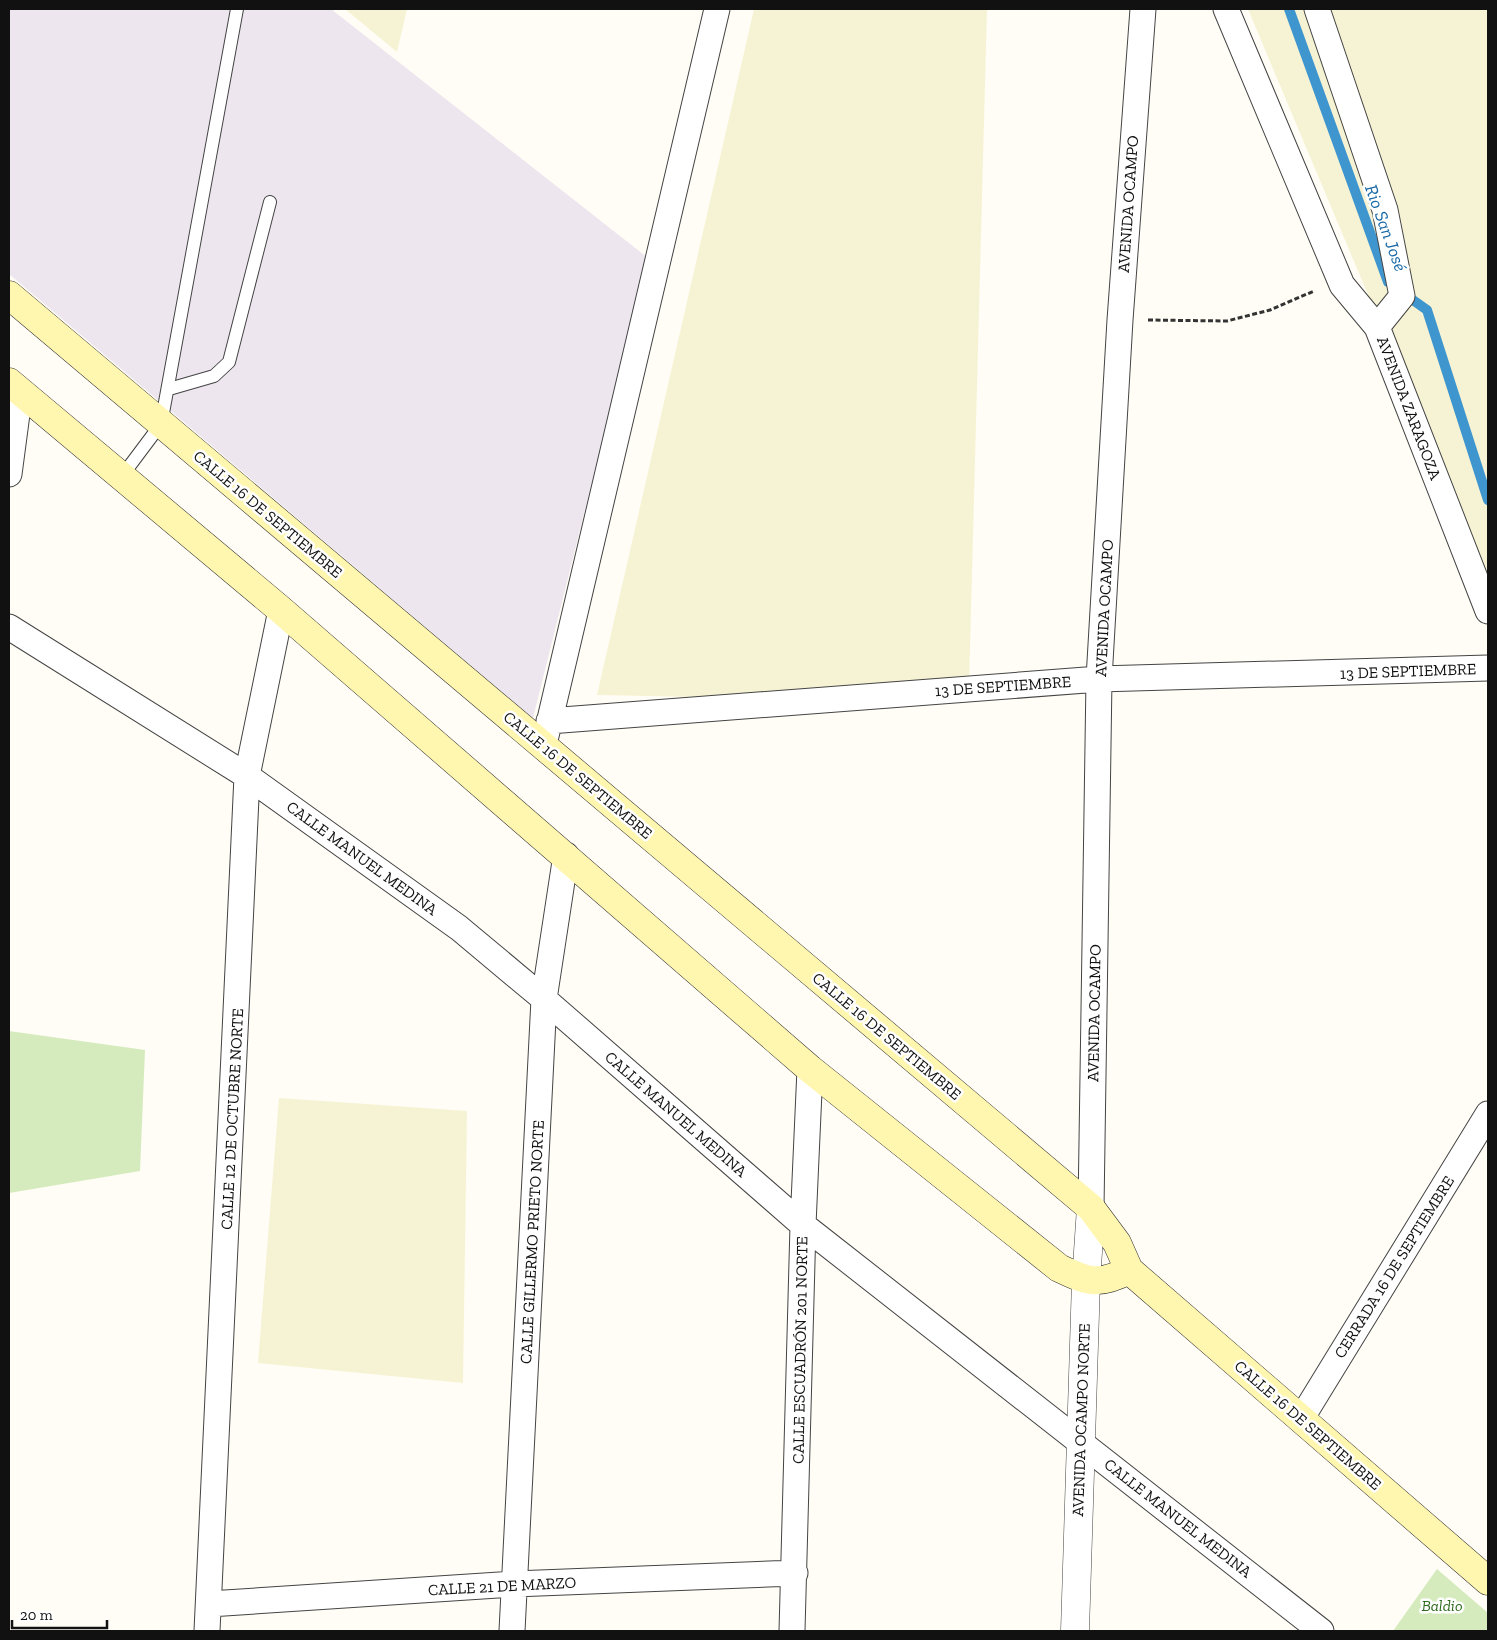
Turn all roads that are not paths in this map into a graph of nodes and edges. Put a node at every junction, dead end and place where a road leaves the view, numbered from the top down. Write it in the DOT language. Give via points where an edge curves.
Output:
graph roads {
  1 [pos="237,9"];
  2 [pos="717,9"];
  3 [pos="1143,9"];
  4 [pos="1226,9"];
  5 [pos="1317,9"];
  6 [pos="270,202"];
  7 [pos="9,295"];
  8 [pos="1377,327"];
  9 [pos="14,386"];
  10 [pos="169,389"];
  11 [pos="161,424"];
  12 [pos="9,474"];
  13 [pos="122,476"];
  14 [pos="280,610"];
  15 [pos="1488,611"];
  16 [pos="9,627"];
  17 [pos="1488,668"];
  18 [pos="1100,679"];
  19 [pos="546,733"];
  20 [pos="247,776"];
  21 [pos="566,855"];
  22 [pos="544,999"];
  23 [pos="810,1069"];
  24 [pos="1488,1114"];
  25 [pos="1090,1208"];
  26 [pos="803,1225"];
  27 [pos="1129,1270"];
  28 [pos="1086,1281"];
  29 [pos="1301,1419"];
  30 [pos="1081,1441"];
  31 [pos="795,1573"];
  32 [pos="1488,1580"];
  33 [pos="514,1584"];
  34 [pos="210,1604"];
  35 [pos="207,1631"];
  36 [pos="512,1631"];
  37 [pos="792,1631"];
  38 [pos="1075,1631"];
  39 [pos="1321,1631"];
  1 -- 10 [label="lane"];
  2 -- 19 [label="street"];
  3 -- 18 [label="street, AVENIDA OCAMPO" via="1120,320"];
  4 -- 8 [label="street" via="1342,285"];
  5 -- 8 [label="street, AVENIDA ZARAGOZA" via="1386,210 1402,296"];
  6 -- 10 [label="lane" via="229,362 214,376"];
  7 -- 11 [label="main road, CALLE 16 DE SEPTIEMBRE"];
  8 -- 15 [label="street, AVENIDA ZARAGOZA"];
  9 -- 12 [label="street"];
  9 -- 13 [label="main road"];
  10 -- 11 [label="lane"];
  11 -- 13 [label="lane"];
  11 -- 19 [label="main road, CALLE 16 DE SEPTIEMBRE"];
  13 -- 14 [label="main road"];
  14 -- 20 [label="street, CALLE 12 DE OCTUBRE NORTE"];
  14 -- 21 [label="main road"];
  16 -- 20 [label="street, CALLE MANUEL MEDINA"];
  17 -- 18 [label="street, 13 DE SEPTIEMBRE"];
  18 -- 19 [label="street, 13 DE SEPTIEMBRE"];
  18 -- 25 [label="street, AVENIDA OCAMPO"];
  19 -- 25 [label="main road, CALLE 16 DE SEPTIEMBRE"];
  20 -- 22 [label="street, CALLE MANUEL MEDINA" via="459,928"];
  20 -- 34 [label="street, CALLE 12 DE OCTUBRE NORTE"];
  21 -- 22 [label="street, CALLE GILLERMO PRIETO NORTE"];
  21 -- 23 [label="main road"];
  22 -- 26 [label="street, CALLE MANUEL MEDINA"];
  22 -- 33 [label="street, CALLE GILLERMO PRIETO NORTE"];
  23 -- 26 [label="street, CALLE ESCUADRÓN 201 NORTE"];
  23 -- 28 [label="main road" via="1059,1268"];
  24 -- 29 [label="street, CERRADA 16 DE SEPTIEMBRE"];
  25 -- 27 [label="main road, CALLE 16 DE SEPTIEMBRE" via="1117,1243"];
  25 -- 28 [label="street, AVENIDA OCAMPO NORTE"];
  26 -- 30 [label="street, CALLE MANUEL MEDINA"];
  26 -- 31 [label="street, CALLE ESCUADRÓN 201 NORTE"];
  27 -- 28 [label="main road" via="1109,1280"];
  27 -- 29 [label="main road, CALLE 16 DE SEPTIEMBRE"];
  28 -- 30 [label="street, AVENIDA OCAMPO NORTE"];
  29 -- 32 [label="main road, CALLE 16 DE SEPTIEMBRE"];
  30 -- 38 [label="street, AVENIDA OCAMPO NORTE"];
  30 -- 39 [label="street, CALLE MANUEL MEDINA"];
  31 -- 33 [label="street, CALLE 21 DE MARZO"];
  31 -- 37 [label="street, CALLE ESCUADRÓN 201 NORTE"];
  33 -- 34 [label="street, CALLE 21 DE MARZO"];
  33 -- 36 [label="street, CALLE GILLERMO PRIETO NORTE"];
  34 -- 35 [label="street, CALLE 12 DE OCTUBRE NORTE"];
}
